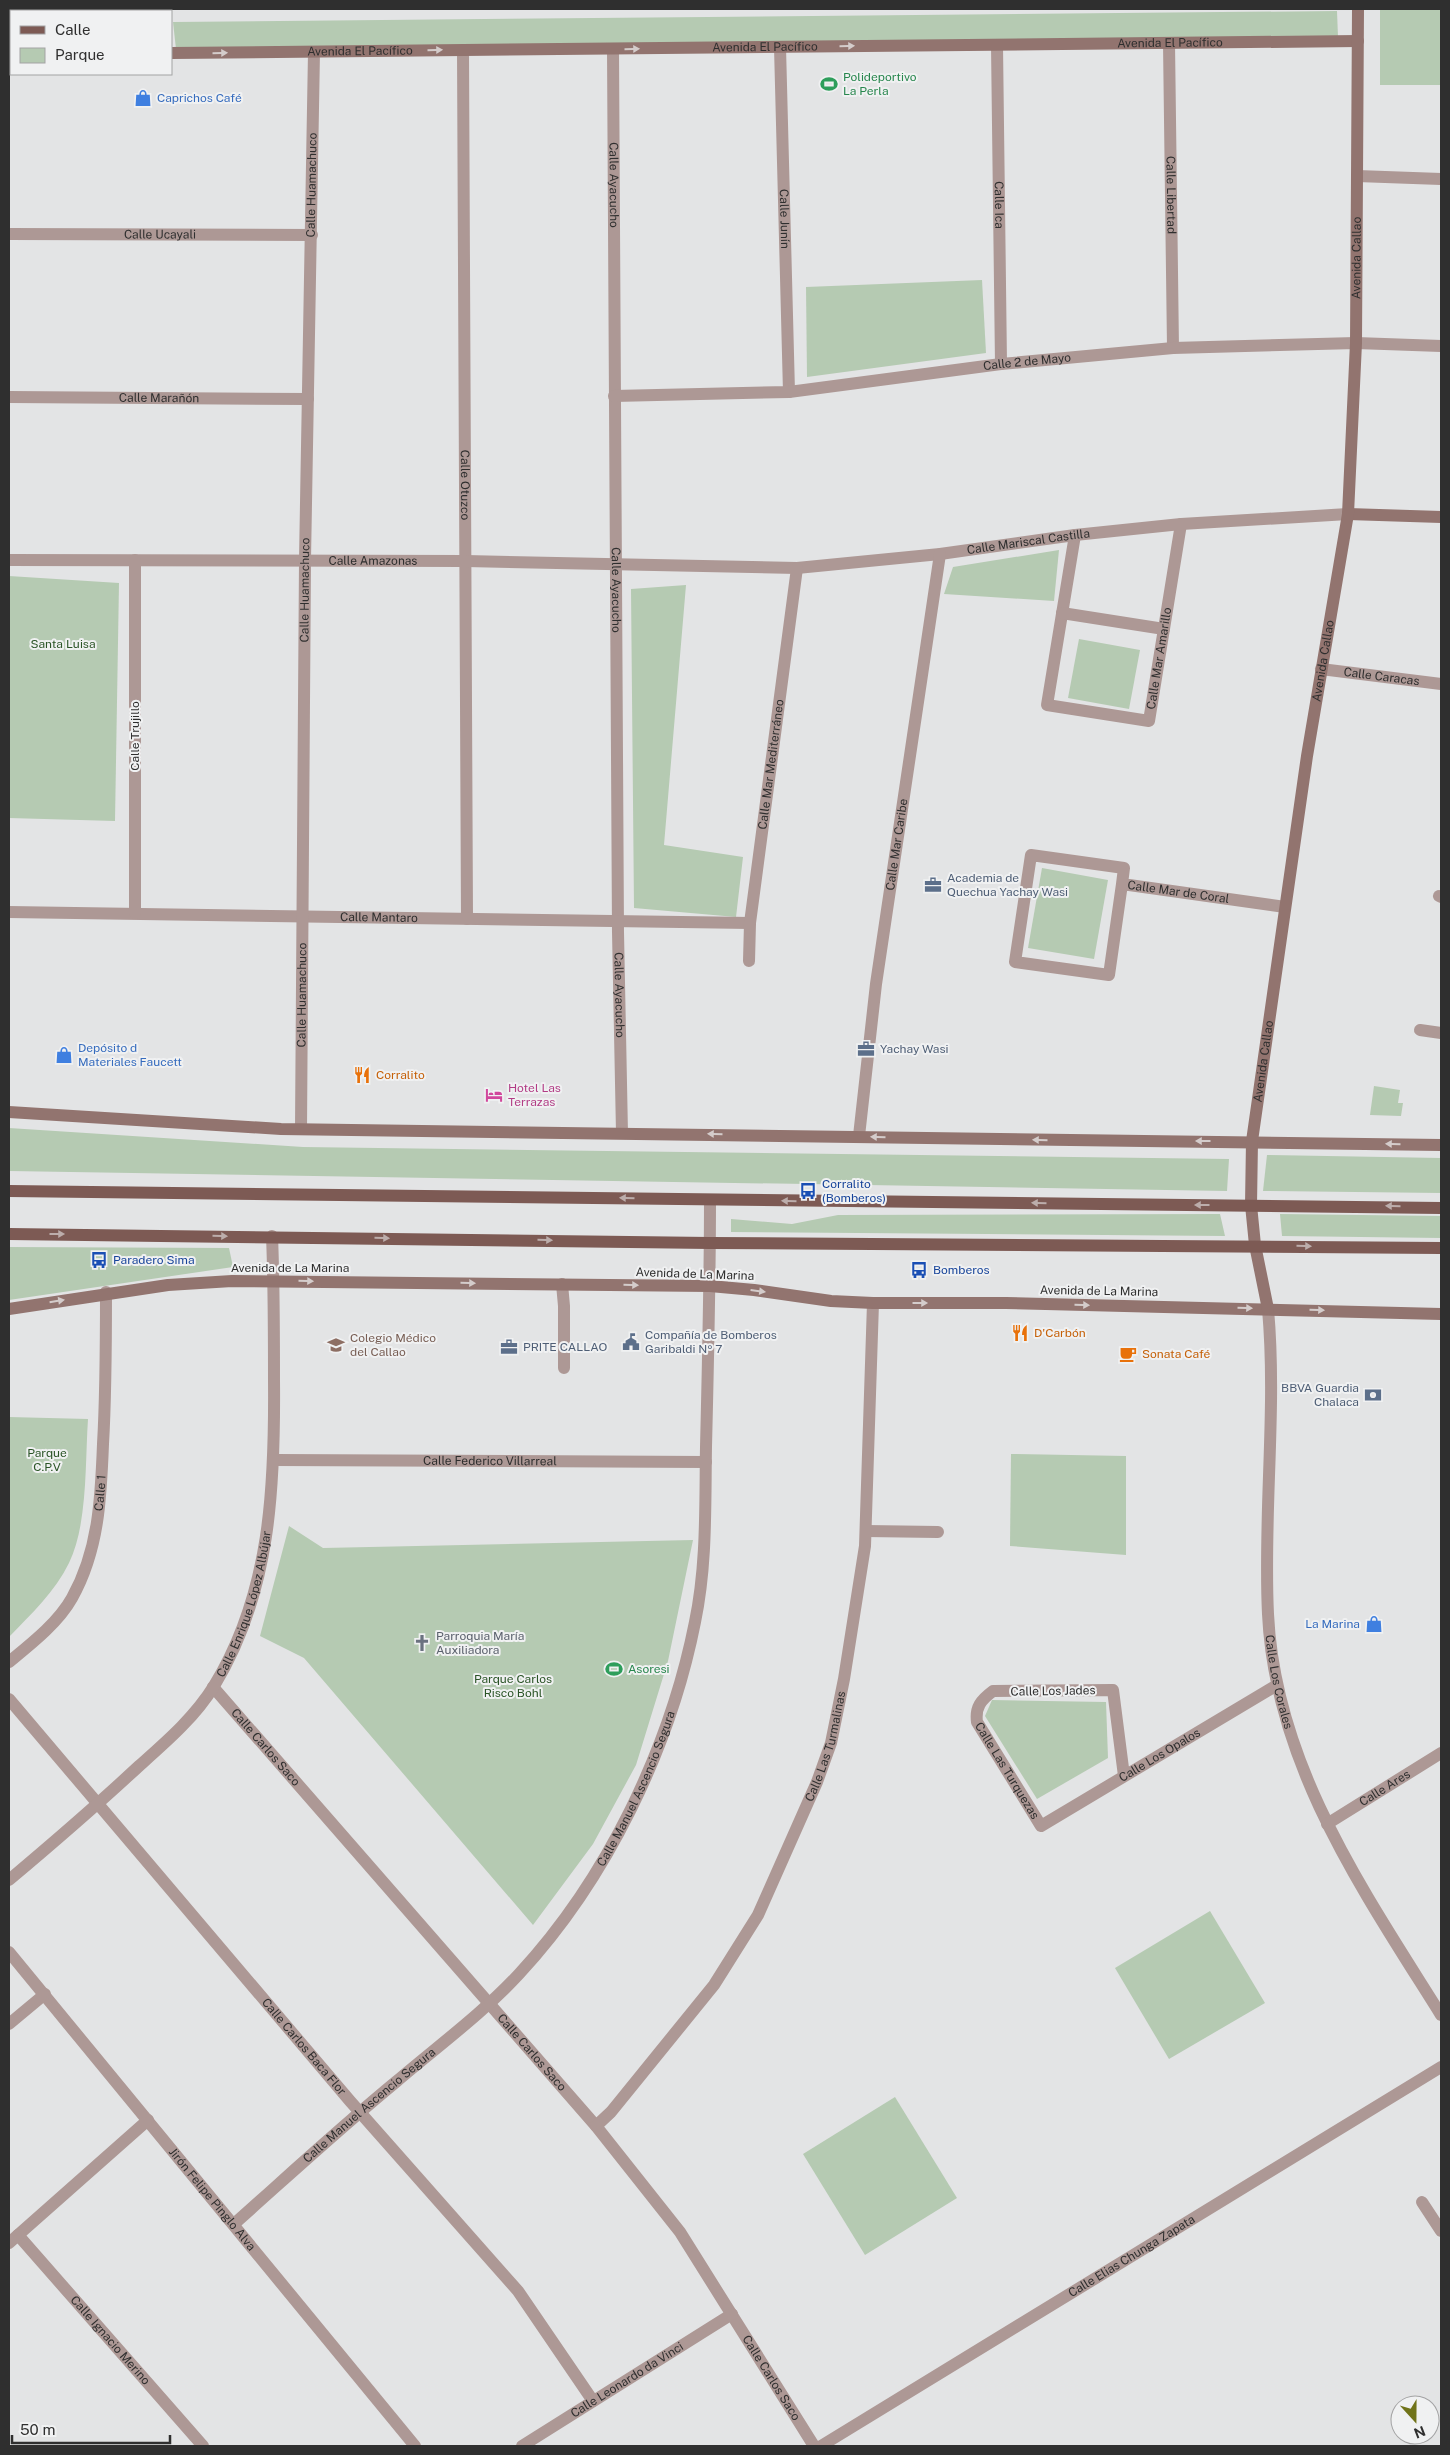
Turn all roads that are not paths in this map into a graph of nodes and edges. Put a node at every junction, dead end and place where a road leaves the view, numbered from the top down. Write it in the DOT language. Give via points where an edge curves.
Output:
graph roads {
  1 [pos="9,9"];
  2 [pos="44,9"];
  3 [pos="1358,9"];
  4 [pos="1358,41"];
  5 [pos="1169,43"];
  6 [pos="997,45"];
  7 [pos="780,47"];
  8 [pos="613,49"];
  9 [pos="463,50"];
  10 [pos="314,52"];
  11 [pos="172,53"];
  12 [pos="1357,176"];
  13 [pos="1441,179"];
  14 [pos="9,234"];
  15 [pos="312,235"];
  16 [pos="1356,343"];
  17 [pos="1441,346"];
  18 [pos="1174,348"];
  19 [pos="1002,364"];
  20 [pos="789,392"];
  21 [pos="614,396"];
  22 [pos="9,397"];
  23 [pos="308,398"];
  24 [pos="1348,514"];
  25 [pos="1441,517"];
  26 [pos="1180,524"];
  27 [pos="1074,534"];
  28 [pos="940,554"];
  29 [pos="9,560"];
  30 [pos="135,560"];
  31 [pos="305,560"];
  32 [pos="466,561"];
  33 [pos="616,565"];
  34 [pos="797,568"];
  35 [pos="1062,613"];
  36 [pos="1164,629"];
  37 [pos="1321,669"];
  38 [pos="1441,684"];
  39 [pos="1122,884"];
  40 [pos="1286,907"];
  41 [pos="9,912"];
  42 [pos="135,913"];
  43 [pos="302,917"];
  44 [pos="467,919"];
  45 [pos="618,921"];
  46 [pos="750,923"];
  47 [pos="750,961"];
  48 [pos="1420,1030"];
  49 [pos="1441,1033"];
  50 [pos="9,1112"];
  51 [pos="301,1129"];
  52 [pos="622,1133"];
  53 [pos="859,1136"];
  54 [pos="1252,1141"];
  55 [pos="1441,1145"];
  56 [pos="9,1191"];
  57 [pos="710,1200"];
  58 [pos="1251,1205"];
  59 [pos="1441,1208"];
  60 [pos="9,1234"];
  61 [pos="272,1236"];
  62 [pos="710,1243"];
  63 [pos="1255,1245"];
  64 [pos="1441,1248"];
  65 [pos="274,1280"];
  66 [pos="562,1284"];
  67 [pos="710,1286"];
  68 [pos="106,1292"];
  69 [pos="873,1303"];
  70 [pos="9,1309"];
  71 [pos="1268,1309"];
  72 [pos="1441,1314"];
  73 [pos="564,1368"];
  74 [pos="275,1460"];
  75 [pos="706,1462"];
  76 [pos="866,1531"];
  77 [pos="938,1532"];
  78 [pos="9,1662"];
  79 [pos="1277,1684"];
  80 [pos="213,1687"];
  81 [pos="993,1691"];
  82 [pos="9,1698"];
  83 [pos="1441,1753"];
  84 [pos="1124,1776"];
  85 [pos="97,1805"];
  86 [pos="1327,1824"];
  87 [pos="1041,1826"];
  88 [pos="9,1880"];
  89 [pos="9,1952"];
  90 [pos="44,1994"];
  91 [pos="489,2003"];
  92 [pos="1441,2015"];
  93 [pos="9,2024"];
  94 [pos="1441,2068"];
  95 [pos="360,2112"];
  96 [pos="148,2120"];
  97 [pos="596,2126"];
  98 [pos="1422,2202"];
  99 [pos="234,2224"];
  100 [pos="1441,2231"];
  101 [pos="13,2239"];
  102 [pos="732,2314"];
  103 [pos="593,2401"];
  104 [pos="203,2446"];
  105 [pos="416,2446"];
  106 [pos="522,2446"];
  107 [pos="814,2446"];
  108 [pos="821,2446"];
  1 -- 2 [label="main road"];
  3 -- 4 [label="main road, Avenida Callao"];
  4 -- 5 [label="main road, Avenida El Pacífico"];
  4 -- 12 [label="main road, Avenida Callao"];
  5 -- 6 [label="main road, Avenida El Pacífico"];
  5 -- 18 [label="street, Calle Libertad"];
  7 -- 6 [label="main road, Avenida El Pacífico, one-way"];
  6 -- 19 [label="street, Calle Ica"];
  8 -- 7 [label="main road, Avenida El Pacífico, one-way"];
  7 -- 20 [label="street, Calle Junín"];
  8 -- 9 [label="main road, Avenida El Pacífico"];
  8 -- 21 [label="street, Calle Ayacucho"];
  10 -- 9 [label="main road, Avenida El Pacífico, one-way"];
  9 -- 32 [label="street, Calle Otuzco"];
  11 -- 10 [label="main road, Avenida El Pacífico, one-way"];
  10 -- 15 [label="street, Calle Huamachuco"];
  12 -- 13 [label="street"];
  12 -- 16 [label="main road, Avenida Callao"];
  14 -- 15 [label="street, Calle Ucayali"];
  15 -- 23 [label="street, Calle Huamachuco"];
  16 -- 17 [label="street, Calle 2 de Mayo"];
  16 -- 18 [label="street, Calle 2 de Mayo"];
  16 -- 24 [label="main road, Avenida Callao"];
  18 -- 19 [label="street, Calle 2 de Mayo"];
  19 -- 20 [label="street, Calle 2 de Mayo"];
  20 -- 21 [label="street, Calle 2 de Mayo"];
  21 -- 33 [label="street, Calle Ayacucho"];
  22 -- 23 [label="street, Calle Marañón"];
  23 -- 31 [label="street, Calle Huamachuco"];
  24 -- 25 [label="main road, Calle Mariscal Castilla"];
  24 -- 26 [label="street, Calle Mariscal Castilla"];
  24 -- 37 [label="main road, Avenida Callao"];
  26 -- 27 [label="street, Calle Mariscal Castilla"];
  26 -- 36 [label="street, Calle Mar Amarillo"];
  27 -- 28 [label="street, Calle Mariscal Castilla"];
  27 -- 35 [label="street"];
  28 -- 34 [label="street, Calle Mariscal Castilla"];
  28 -- 53 [label="street, Calle Mar Caribe" via="876,984"];
  29 -- 30 [label="street, Calle Amazonas"];
  30 -- 31 [label="street, Calle Amazonas"];
  30 -- 42 [label="street, Calle Trujillo"];
  31 -- 32 [label="street, Calle Amazonas"];
  31 -- 43 [label="street, Calle Huamachuco"];
  32 -- 33 [label="street, Calle Amazonas"];
  32 -- 44 [label="street, Calle Otuzco"];
  33 -- 34 [label="street, Calle Mariscal Castilla"];
  33 -- 45 [label="street, Calle Ayacucho"];
  34 -- 46 [label="street, Calle Mar Mediterráneo"];
  35 -- 36 [label="street"];
  35 -- 36 [label="street, Calle Mar Amarillo" via="1047,705 1149,721"];
  37 -- 38 [label="street, Calle Caracas"];
  37 -- 40 [label="main road, Avenida Callao"];
  39 -- 39 [label="street, Calle Mar de Coral" via="1109,975 1015,962 1031,855 1124,868"];
  39 -- 40 [label="street, Calle Mar de Coral"];
  40 -- 54 [label="main road, Avenida Callao"];
  41 -- 42 [label="street, Calle Mantaro"];
  42 -- 43 [label="street, Calle Mantaro"];
  43 -- 44 [label="street, Calle Mantaro"];
  43 -- 51 [label="street, Calle Huamachuco"];
  44 -- 45 [label="street, Calle Mantaro"];
  45 -- 46 [label="street, Calle Mantaro"];
  45 -- 52 [label="street, Calle Ayacucho"];
  46 -- 47 [label="street, Calle Mar Mediterráneo"];
  48 -- 49 [label="street"];
  50 -- 51 [label="main road"];
  51 -- 52 [label="main road"];
  53 -- 52 [label="main road, one-way"];
  54 -- 53 [label="main road, one-way"];
  55 -- 54 [label="main road, one-way"];
  54 -- 58 [label="main road, Avenida Callao"];
  57 -- 56 [label="main road, one-way"];
  58 -- 57 [label="main road, one-way"];
  57 -- 62 [label="street, Calle Manuel Ascencio Segura"];
  59 -- 58 [label="main road, one-way"];
  58 -- 63 [label="main road, Avenida Callao"];
  60 -- 61 [label="main road, one-way"];
  61 -- 62 [label="main road, one-way"];
  61 -- 65 [label="street, Calle Enrique López Albújar"];
  62 -- 63 [label="main road"];
  62 -- 67 [label="street, Calle Manuel Ascencio Segura"];
  63 -- 64 [label="main road, one-way"];
  63 -- 71 [label="main road, Avenida Callao"];
  65 -- 66 [label="main road, Avenida de La Marina, one-way"];
  65 -- 68 [label="main road, Avenida de La Marina" via="168,1284"];
  65 -- 74 [label="street, Calle Enrique López Albújar"];
  66 -- 67 [label="main road, Avenida de La Marina, one-way"];
  66 -- 73 [label="street"];
  67 -- 69 [label="main road, Avenida de La Marina, one-way"];
  67 -- 75 [label="street, Calle Manuel Ascencio Segura"];
  70 -- 68 [label="main road, Avenida de La Marina, one-way"];
  68 -- 78 [label="street, Calle 1" via="100,1510 88,1562 71,1599 49,1627"];
  69 -- 71 [label="main road, Avenida de La Marina, one-way"];
  69 -- 76 [label="street, Calle Las Turmalinas"];
  71 -- 72 [label="main road, Avenida de La Marina, one-way"];
  71 -- 79 [label="street, Calle Los Corales" via="1271,1355 1268,1615"];
  74 -- 75 [label="street, Calle Federico Villarreal"];
  74 -- 80 [label="street, Calle Enrique López Albújar" via="261,1566 242,1632"];
  75 -- 91 [label="street, Calle Manuel Ascencio Segura" via="701,1580 695,1622 662,1734 636,1797 598,1872 549,1940"];
  76 -- 77 [label="street"];
  76 -- 97 [label="street, Calle Las Turmalinas" via="831,1743 758,1914 714,1985 611,2112"];
  79 -- 84 [label="street, Calle Los Opalos"];
  79 -- 86 [label="street, Calle Los Corales" via="1302,1768"];
  80 -- 85 [label="street, Calle Enrique López Albújar" via="180,1728"];
  80 -- 91 [label="street, Calle Carlos Saco"];
  81 -- 84 [label="street, Calle Los Jades" via="1113,1690"];
  81 -- 87 [label="street, Calle Las Turquezas" via="982,1699 976,1711 977,1722"];
  82 -- 85 [label="street, Calle Carlos Baca Flor"];
  83 -- 86 [label="street, Calle Ares"];
  84 -- 87 [label="street, Calle Los Opalos"];
  85 -- 88 [label="street, Calle Enrique López Albújar"];
  85 -- 95 [label="street, Calle Carlos Baca Flor"];
  86 -- 92 [label="street, Calle Los Corales"];
  89 -- 90 [label="street, Jirón Felipe Pinglo Alva"];
  90 -- 93 [label="street"];
  90 -- 96 [label="street, Jirón Felipe Pinglo Alva"];
  91 -- 95 [label="street, Calle Manuel Ascencio Segura"];
  91 -- 97 [label="street, Calle Carlos Saco"];
  94 -- 108 [label="street, Calle Elias Chunga Zapata"];
  95 -- 99 [label="street, Calle Manuel Ascencio Segura"];
  95 -- 103 [label="street, Calle Carlos Baca Flor" via="518,2291"];
  96 -- 99 [label="street, Jirón Felipe Pinglo Alva"];
  96 -- 101 [label="street"];
  97 -- 102 [label="street, Calle Carlos Saco" via="680,2232"];
  98 -- 100 [label="street"];
  99 -- 105 [label="street, Jirón Felipe Pinglo Alva"];
  101 -- 104 [label="street, Calle Ignacio Merino"];
  102 -- 103 [label="street, Calle Leonardo da Vinci"];
  102 -- 107 [label="street, Calle Carlos Saco"];
  103 -- 106 [label="street, Calle Leonardo da Vinci"];
}
